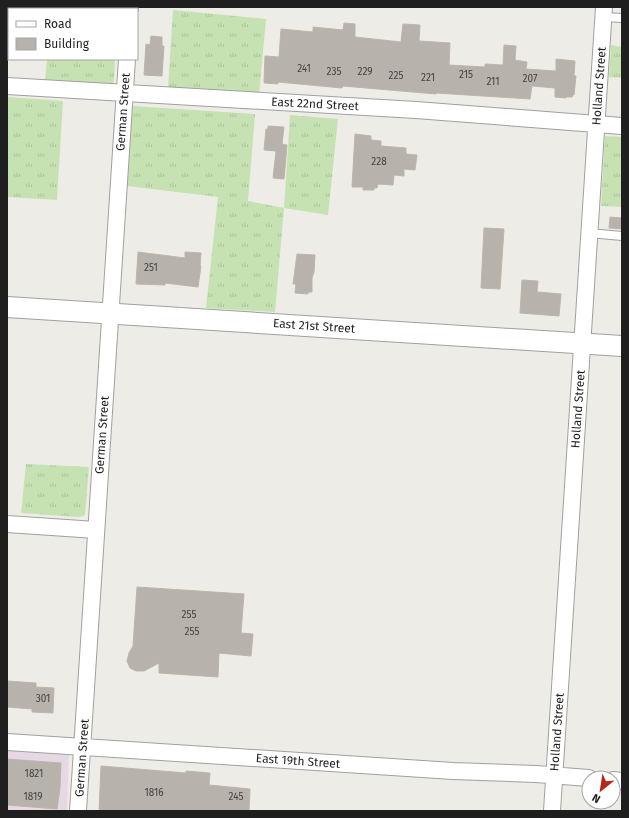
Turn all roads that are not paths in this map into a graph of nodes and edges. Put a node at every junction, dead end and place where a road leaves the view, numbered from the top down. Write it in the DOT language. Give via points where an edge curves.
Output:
graph roads {
  1 [pos="604,12"];
  2 [pos="622,18"];
  3 [pos="127,60"];
  4 [pos="7,86"];
  5 [pos="125,93"];
  6 [pos="596,124"];
  7 [pos="622,126"];
  8 [pos="589,233"];
  9 [pos="622,236"];
  10 [pos="7,307"];
  11 [pos="110,313"];
  12 [pos="582,343"];
  13 [pos="622,346"];
  14 [pos="7,524"];
  15 [pos="96,530"];
  16 [pos="7,742"];
  17 [pos="82,747"];
  18 [pos="555,775"];
  19 [pos="581,777"];
  20 [pos="78,811"];
  21 [pos="552,811"];
  1 -- 2 [label="lane"];
  1 -- 6 [label="street, Holland Street"];
  3 -- 5 [label="street, German Street"];
  4 -- 5 [label="street, East 22nd Street"];
  5 -- 6 [label="street, East 22nd Street" via="416,110"];
  5 -- 11 [label="street, German Street"];
  6 -- 7 [label="street, East 22nd Street"];
  6 -- 8 [label="street, Holland Street"];
  8 -- 9 [label="lane"];
  8 -- 12 [label="street, Holland Street"];
  10 -- 11 [label="street, East 21st Street"];
  11 -- 12 [label="street, East 21st Street"];
  11 -- 15 [label="street, German Street"];
  12 -- 13 [label="street, East 21st Street"];
  12 -- 18 [label="street, Holland Street"];
  14 -- 15 [label="street"];
  15 -- 17 [label="street, German Street"];
  16 -- 17 [label="street, East 19th Street"];
  17 -- 18 [label="street, East 19th Street"];
  17 -- 20 [label="street, German Street"];
  18 -- 19 [label="street, East 19th Street"];
  18 -- 21 [label="street, Holland Street"];
}
